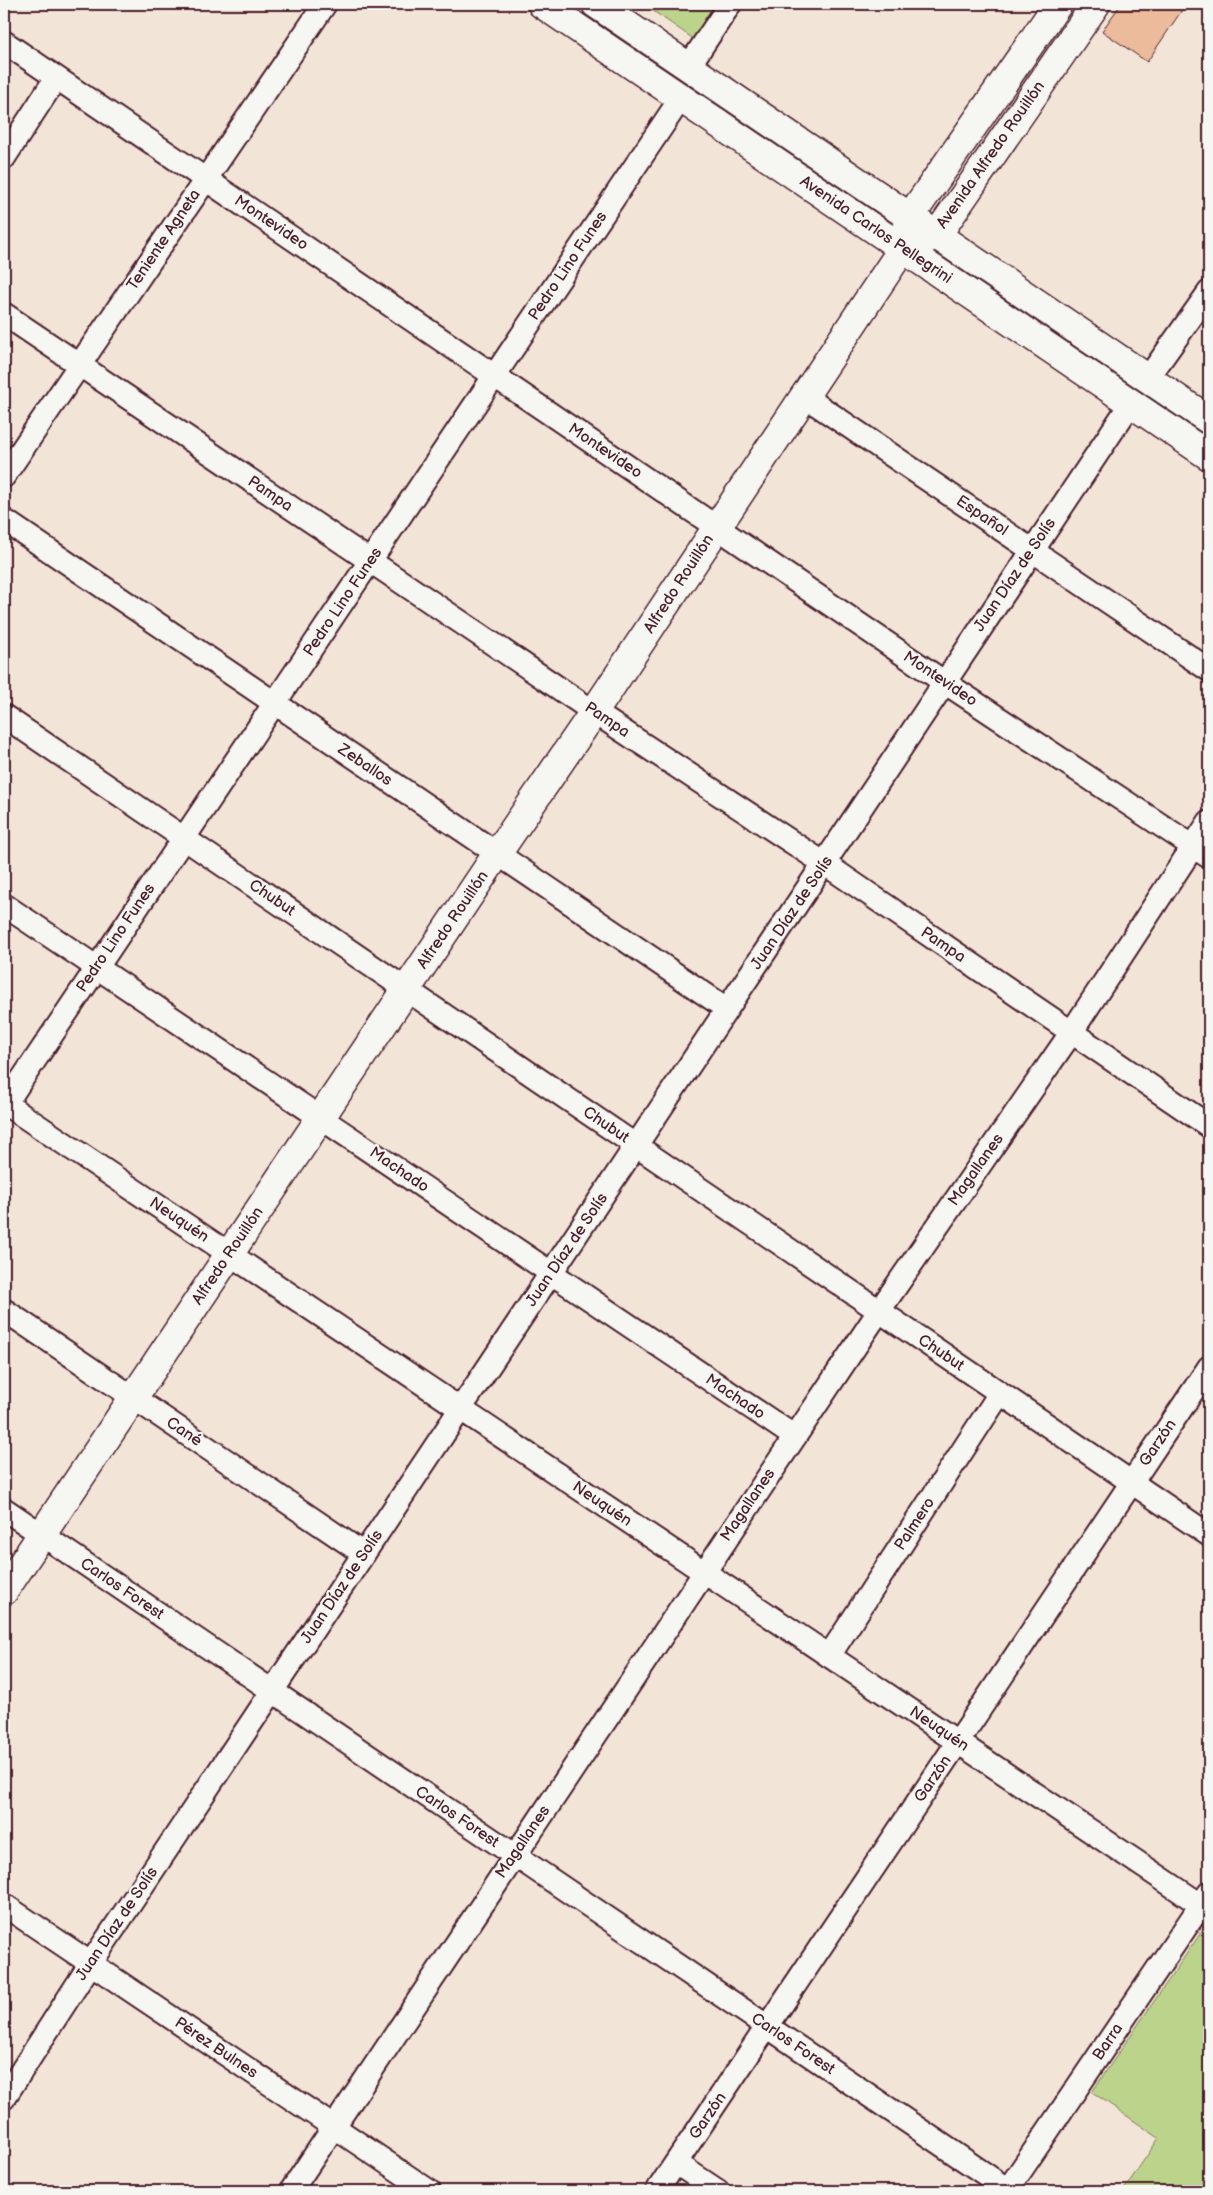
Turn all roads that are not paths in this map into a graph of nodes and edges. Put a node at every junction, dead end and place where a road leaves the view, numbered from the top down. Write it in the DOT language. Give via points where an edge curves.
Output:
graph roads {
  1 [pos="325,4"];
  2 [pos="542,4"];
  3 [pos="596,4"];
  4 [pos="730,4"];
  5 [pos="1058,4"];
  6 [pos="1096,4"];
  7 [pos="4,42"];
  8 [pos="688,66"];
  9 [pos="56,78"];
  10 [pos="681,98"];
  11 [pos="4,158"];
  12 [pos="206,179"];
  13 [pos="910,217"];
  14 [pos="937,235"];
  15 [pos="903,248"];
  16 [pos="1209,292"];
  17 [pos="4,314"];
  18 [pos="79,367"];
  19 [pos="495,376"];
  20 [pos="1148,378"];
  21 [pos="804,396"];
  22 [pos="1130,403"];
  23 [pos="1209,420"];
  24 [pos="1209,456"];
  25 [pos="4,476"];
  26 [pos="4,520"];
  27 [pos="716,527"];
  28 [pos="1032,550"];
  29 [pos="371,561"];
  30 [pos="1209,670"];
  31 [pos="944,682"];
  32 [pos="275,703"];
  33 [pos="594,712"];
  34 [pos="4,716"];
  35 [pos="1209,822"];
  36 [pos="184,838"];
  37 [pos="1201,851"];
  38 [pos="498,854"];
  39 [pos="825,864"];
  40 [pos="4,905"];
  41 [pos="97,967"];
  42 [pos="406,989"];
  43 [pos="727,1009"];
  44 [pos="1071,1033"];
  45 [pos="4,1105"];
  46 [pos="321,1118"];
  47 [pos="1209,1126"];
  48 [pos="636,1146"];
  49 [pos="229,1254"];
  50 [pos="551,1273"];
  51 [pos="4,1310"];
  52 [pos="879,1311"];
  53 [pos="1209,1367"];
  54 [pos="1000,1393"];
  55 [pos="133,1398"];
  56 [pos="460,1409"];
  57 [pos="795,1437"];
  58 [pos="1132,1482"];
  59 [pos="4,1509"];
  60 [pos="41,1535"];
  61 [pos="1209,1535"];
  62 [pos="364,1554"];
  63 [pos="704,1572"];
  64 [pos="4,1591"];
  65 [pos="829,1656"];
  66 [pos="272,1691"];
  67 [pos="958,1742"];
  68 [pos="514,1855"];
  69 [pos="1205,1899"];
  70 [pos="4,1905"];
  71 [pos="91,1963"];
  72 [pos="768,2027"];
  73 [pos="4,2098"];
  74 [pos="334,2127"];
  75 [pos="676,2163"];
  76 [pos="291,2191"];
  77 [pos="429,2191"];
  78 [pos="657,2191"];
  79 [pos="718,2191"];
  80 [pos="1009,2191"];
  1 -- 12 [label="street, Teniente Agneta"];
  2 -- 10 [label="street, Avenida Carlos Pellegrini"];
  3 -- 8 [label="street, Avenida Carlos Pellegrini"];
  4 -- 8 [label="street"];
  5 -- 13 [label="street, Avenida Alfredo Rouillón"];
  6 -- 14 [label="street, Avenida Alfredo Rouillón"];
  7 -- 9 [label="street, Montevideo"];
  8 -- 13 [label="street, Avenida Carlos Pellegrini"];
  9 -- 11 [label="street"];
  9 -- 12 [label="street, Montevideo"];
  10 -- 15 [label="street, Avenida Carlos Pellegrini"];
  10 -- 19 [label="street, Pedro Lino Funes"];
  12 -- 18 [label="street, Teniente Agneta"];
  12 -- 19 [label="street, Montevideo"];
  13 -- 14 [label="street, Avenida Carlos Pellegrini"];
  13 -- 15 [label="street, Avenida Alfredo Rouillón"];
  14 -- 15 [label="street, Avenida Alfredo Rouillón"];
  14 -- 20 [label="street, Avenida Carlos Pellegrini"];
  15 -- 21 [label="street, Alfredo Rouillón"];
  15 -- 22 [label="street, Avenida Carlos Pellegrini"];
  16 -- 20 [label="street"];
  17 -- 18 [label="street, Pampa"];
  18 -- 25 [label="street, Teniente Agneta"];
  18 -- 29 [label="street, Pampa"];
  19 -- 27 [label="street, Montevideo"];
  19 -- 29 [label="street, Pedro Lino Funes"];
  20 -- 23 [label="street, Avenida Carlos Pellegrini"];
  21 -- 27 [label="street, Alfredo Rouillón"];
  21 -- 28 [label="street, Español"];
  22 -- 24 [label="street, Avenida Carlos Pellegrini"];
  22 -- 28 [label="street, Juan Díaz de Solís"];
  26 -- 32 [label="street, Zeballos"];
  27 -- 31 [label="street, Montevideo"];
  27 -- 33 [label="street, Alfredo Rouillón"];
  28 -- 30 [label="street, Español"];
  28 -- 31 [label="street, Juan Díaz de Solís"];
  29 -- 32 [label="street, Pedro Lino Funes"];
  29 -- 33 [label="street, Pampa"];
  31 -- 37 [label="street, Montevideo"];
  31 -- 39 [label="street, Juan Díaz de Solís"];
  32 -- 36 [label="street, Pedro Lino Funes"];
  32 -- 38 [label="street, Zeballos"];
  33 -- 38 [label="street, Alfredo Rouillón"];
  33 -- 39 [label="street, Pampa"];
  34 -- 36 [label="street, Chubut"];
  35 -- 37 [label="street, Magallanes"];
  36 -- 41 [label="street, Pedro Lino Funes"];
  36 -- 42 [label="street, Chubut"];
  37 -- 44 [label="street, Magallanes"];
  38 -- 42 [label="street, Alfredo Rouillón"];
  38 -- 43 [label="street, Zeballos"];
  39 -- 43 [label="street, Juan Díaz de Solís"];
  39 -- 44 [label="street, Pampa"];
  40 -- 41 [label="street, Machado"];
  41 -- 45 [label="street, Pedro Lino Funes"];
  41 -- 46 [label="street, Machado"];
  42 -- 46 [label="street, Alfredo Rouillón"];
  42 -- 48 [label="street, Chubut"];
  43 -- 48 [label="street, Juan Díaz de Solís"];
  44 -- 47 [label="street, Pampa"];
  44 -- 52 [label="street, Magallanes"];
  45 -- 49 [label="street, Neuquén"];
  46 -- 49 [label="street, Alfredo Rouillón"];
  46 -- 50 [label="street, Machado"];
  48 -- 50 [label="street, Juan Díaz de Solís"];
  48 -- 52 [label="street, Chubut"];
  49 -- 55 [label="street, Alfredo Rouillón"];
  49 -- 56 [label="street, Neuquén"];
  50 -- 56 [label="street, Juan Díaz de Solís"];
  50 -- 57 [label="street, Machado"];
  51 -- 55 [label="street, Cané"];
  52 -- 54 [label="street, Chubut"];
  52 -- 57 [label="street, Magallanes"];
  53 -- 58 [label="street, Garzón"];
  54 -- 58 [label="street, Chubut"];
  54 -- 65 [label="street, Palmero"];
  55 -- 60 [label="street, Alfredo Rouillón"];
  55 -- 62 [label="street, Cané"];
  56 -- 62 [label="street, Juan Díaz de Solís"];
  56 -- 63 [label="street, Neuquén"];
  57 -- 63 [label="street, Magallanes"];
  58 -- 61 [label="street, Chubut"];
  58 -- 67 [label="street, Garzón"];
  59 -- 60 [label="street, Carlos Forest"];
  60 -- 64 [label="street, Alfredo Rouillón"];
  60 -- 66 [label="street, Carlos Forest"];
  62 -- 66 [label="street, Juan Díaz de Solís"];
  63 -- 65 [label="street, Neuquén"];
  63 -- 68 [label="street, Magallanes"];
  65 -- 67 [label="street, Neuquén"];
  66 -- 68 [label="street, Carlos Forest"];
  66 -- 71 [label="street, Juan Díaz de Solís"];
  67 -- 69 [label="street, Neuquén"];
  67 -- 72 [label="street, Garzón"];
  68 -- 72 [label="street, Carlos Forest"];
  68 -- 74 [label="street, Magallanes"];
  69 -- 80 [label="street, Barra"];
  70 -- 71 [label="street, Pérez Bulnes"];
  71 -- 73 [label="street, Juan Díaz de Solís"];
  71 -- 74 [label="street, Pérez Bulnes"];
  72 -- 75 [label="street, Garzón"];
  72 -- 80 [label="street, Carlos Forest"];
  74 -- 76 [label="street, Magallanes"];
  74 -- 77 [label="street, Pérez Bulnes"];
  75 -- 78 [label="street, Garzón"];
  75 -- 79 [label="street"];
}
